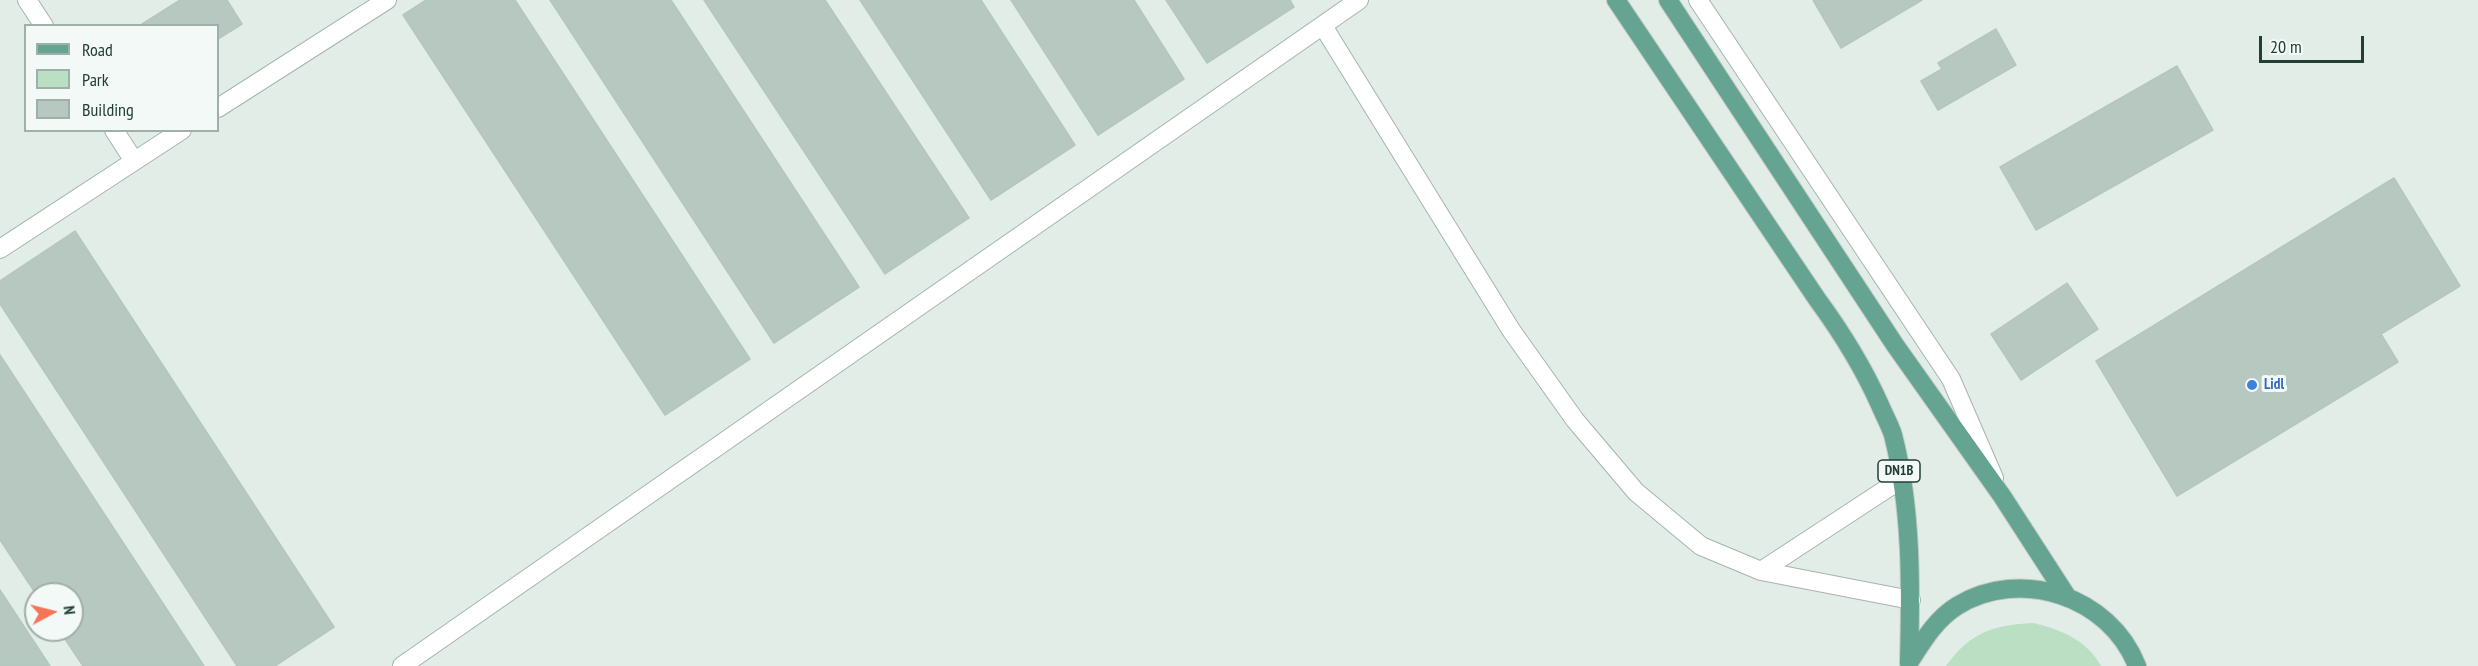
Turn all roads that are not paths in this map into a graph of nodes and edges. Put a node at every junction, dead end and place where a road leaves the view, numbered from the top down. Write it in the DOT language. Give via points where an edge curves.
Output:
graph roads {
  1 [pos="27,0"];
  2 [pos="387,0"];
  3 [pos="1359,0"];
  4 [pos="1616,0"];
  5 [pos="1668,0"];
  6 [pos="1698,0"];
  7 [pos="43,24"];
  8 [pos="1323,26"];
  9 [pos="219,107"];
  10 [pos="115,132"];
  11 [pos="179,132"];
  12 [pos="134,161"];
  13 [pos="0,249"];
  14 [pos="1900,480"];
  15 [pos="2002,496"];
  16 [pos="1761,571"];
  17 [pos="2066,595"];
  18 [pos="1911,600"];
  19 [pos="1908,664"];
  20 [pos="402,666"];
  21 [pos="2137,666"];
  1 -- 7 [label="street"];
  2 -- 9 [label="street"];
  3 -- 8 [label="street"];
  4 -- 14 [label="main road, DN1B" via="1843,334 1892,434"];
  5 -- 15 [label="main road, DN1B" via="1895,345"];
  6 -- 15 [label="street, DN1B" via="1951,378"];
  8 -- 16 [label="street" via="1511,330 1575,420 1636,492 1701,546"];
  8 -- 20 [label="street"];
  10 -- 12 [label="street"];
  11 -- 12 [label="street"];
  12 -- 13 [label="street"];
  14 -- 16 [label="street"];
  14 -- 18 [label="main road, DN1B" via="1906,510"];
  15 -- 17 [label="main road, DN1B"];
  16 -- 18 [label="street"];
  17 -- 19 [label="main road, DN1B" via="2029,588 1991,592 1957,606 1929,631"];
  17 -- 21 [label="main road, DN1B" via="2093,610 2115,630"];
  18 -- 19 [label="main road, DN1B"];
}
